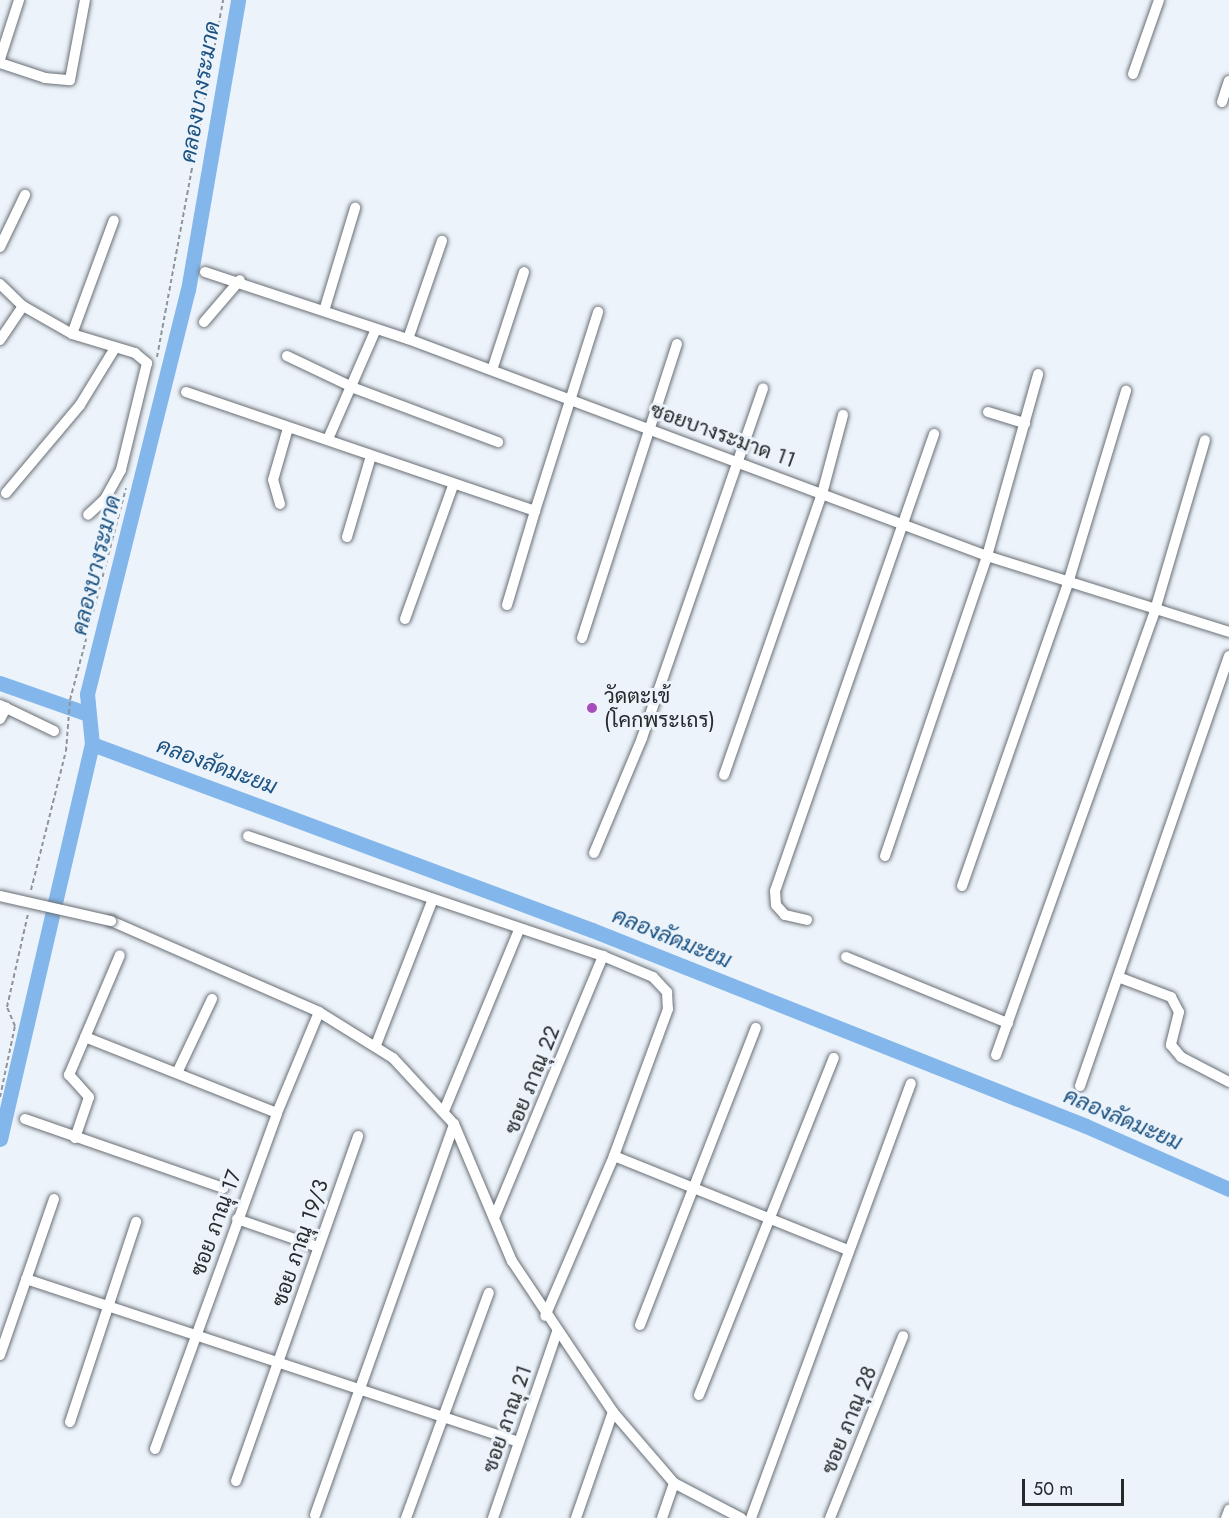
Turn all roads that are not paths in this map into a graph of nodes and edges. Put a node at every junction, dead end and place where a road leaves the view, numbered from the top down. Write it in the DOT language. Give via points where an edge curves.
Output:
graph roads {
  1 [pos="19,0"];
  2 [pos="85,0"];
  3 [pos="1159,0"];
  4 [pos="0,61"];
  5 [pos="1133,74"];
  6 [pos="1229,81"];
  7 [pos="1222,102"];
  8 [pos="25,195"];
  9 [pos="355,208"];
  10 [pos="114,220"];
  11 [pos="442,241"];
  12 [pos="0,247"];
  13 [pos="205,272"];
  14 [pos="524,272"];
  15 [pos="240,280"];
  16 [pos="0,284"];
  17 [pos="23,306"];
  18 [pos="324,311"];
  19 [pos="598,312"];
  20 [pos="204,322"];
  21 [pos="376,329"];
  22 [pos="72,334"];
  23 [pos="408,339"];
  24 [pos="0,340"];
  25 [pos="677,344"];
  26 [pos="115,348"];
  27 [pos="287,356"];
  28 [pos="492,370"];
  29 [pos="1038,374"];
  30 [pos="354,388"];
  31 [pos="763,388"];
  32 [pos="1126,391"];
  33 [pos="186,392"];
  34 [pos="573,401"];
  35 [pos="988,412"];
  36 [pos="843,415"];
  37 [pos="1025,423"];
  38 [pos="288,428"];
  39 [pos="654,430"];
  40 [pos="934,434"];
  41 [pos="328,439"];
  42 [pos="1205,440"];
  43 [pos="498,442"];
  44 [pos="371,456"];
  45 [pos="739,460"];
  46 [pos="453,486"];
  47 [pos="6,493"];
  48 [pos="822,494"];
  49 [pos="280,504"];
  50 [pos="535,511"];
  51 [pos="88,515"];
  52 [pos="905,527"];
  53 [pos="347,537"];
  54 [pos="987,556"];
  55 [pos="1068,583"];
  56 [pos="507,605"];
  57 [pos="1155,610"];
  58 [pos="405,619"];
  59 [pos="1229,632"];
  60 [pos="582,638"];
  61 [pos="1229,656"];
  62 [pos="3,706"];
  63 [pos="0,719"];
  64 [pos="54,731"];
  65 [pos="724,775"];
  66 [pos="249,836"];
  67 [pos="594,852"];
  68 [pos="885,856"];
  69 [pos="962,886"];
  70 [pos="0,896"];
  71 [pos="432,901"];
  72 [pos="807,920"];
  73 [pos="519,930"];
  74 [pos="120,955"];
  75 [pos="603,956"];
  76 [pos="846,957"];
  77 [pos="1118,977"];
  78 [pos="212,999"];
  79 [pos="319,1012"];
  80 [pos="1008,1023"];
  81 [pos="756,1028"];
  82 [pos="85,1037"];
  83 [pos="376,1045"];
  84 [pos="996,1055"];
  85 [pos="834,1058"];
  86 [pos="177,1073"];
  87 [pos="1229,1082"];
  88 [pos="911,1083"];
  89 [pos="1080,1086"];
  90 [pos="444,1111"];
  91 [pos="277,1113"];
  92 [pos="25,1119"];
  93 [pos="454,1124"];
  94 [pos="358,1136"];
  95 [pos="75,1138"];
  96 [pos="614,1156"];
  97 [pos="223,1188"];
  98 [pos="695,1191"];
  99 [pos="54,1199"];
  100 [pos="494,1218"];
  101 [pos="237,1219"];
  102 [pos="770,1219"];
  103 [pos="136,1222"];
  104 [pos="318,1247"];
  105 [pos="848,1250"];
  106 [pos="26,1279"];
  107 [pos="489,1293"];
  108 [pos="110,1305"];
  109 [pos="545,1316"];
  110 [pos="640,1325"];
  111 [pos="557,1332"];
  112 [pos="196,1334"];
  113 [pos="903,1336"];
  114 [pos="0,1355"];
  115 [pos="279,1364"];
  116 [pos="361,1390"];
  117 [pos="699,1395"];
  118 [pos="613,1412"];
  119 [pos="442,1417"];
  120 [pos="70,1422"];
  121 [pos="519,1442"];
  122 [pos="155,1449"];
  123 [pos="236,1481"];
  124 [pos="674,1483"];
  125 [pos="1229,1510"];
  126 [pos="315,1515"];
  127 [pos="406,1518"];
  128 [pos="493,1518"];
  129 [pos="576,1518"];
  130 [pos="662,1518"];
  131 [pos="741,1518"];
  132 [pos="751,1518"];
  133 [pos="830,1518"];
  134 [pos="1226,1518"];
  1 -- 4 [label="street"];
  2 -- 4 [label="street" via="70,80 45,78"];
  3 -- 5 [label="street"];
  6 -- 7 [label="street"];
  8 -- 12 [label="street"];
  9 -- 18 [label="street"];
  10 -- 22 [label="street"];
  11 -- 23 [label="street"];
  13 -- 15 [label="street, ซอยบางระมาด 11"];
  14 -- 28 [label="street"];
  15 -- 18 [label="street, ซอยบางระมาด 11"];
  15 -- 20 [label="street"];
  16 -- 17 [label="street"];
  17 -- 22 [label="street"];
  17 -- 24 [label="street"];
  18 -- 21 [label="street, ซอยบางระมาด 11"];
  19 -- 34 [label="street"];
  21 -- 23 [label="street, ซอยบางระมาด 11"];
  21 -- 30 [label="street"];
  22 -- 26 [label="street"];
  23 -- 28 [label="street, ซอยบางระมาด 11"];
  25 -- 39 [label="street"];
  26 -- 47 [label="street" via="80,405"];
  26 -- 51 [label="street" via="144,357 147,363 121,470 105,500"];
  27 -- 30 [label="street"];
  28 -- 34 [label="street, ซอยบางระมาด 11"];
  29 -- 37 [label="street"];
  30 -- 41 [label="street"];
  30 -- 43 [label="street"];
  31 -- 45 [label="street"];
  32 -- 55 [label="street"];
  33 -- 38 [label="street"];
  34 -- 39 [label="street, ซอยบางระมาด 11"];
  34 -- 50 [label="street"];
  35 -- 37 [label="street"];
  36 -- 48 [label="street"];
  37 -- 54 [label="street"];
  38 -- 41 [label="street"];
  38 -- 49 [label="street" via="273,480"];
  39 -- 45 [label="street, ซอยบางระมาด 11"];
  39 -- 60 [label="street"];
  40 -- 52 [label="street"];
  41 -- 44 [label="street"];
  42 -- 57 [label="street"];
  44 -- 46 [label="street"];
  44 -- 53 [label="street"];
  45 -- 48 [label="street, ซอยบางระมาด 11"];
  45 -- 67 [label="street" via="642,738"];
  46 -- 50 [label="street"];
  46 -- 58 [label="street"];
  48 -- 52 [label="street, ซอยบางระมาด 11"];
  48 -- 65 [label="street"];
  50 -- 56 [label="street"];
  52 -- 54 [label="street, ซอยบางระมาด 11"];
  52 -- 72 [label="street" via="775,891 776,904 785,915"];
  54 -- 55 [label="street, ซอยบางระมาด 11"];
  54 -- 68 [label="street"];
  55 -- 57 [label="street, ซอยบางระมาด 11"];
  55 -- 69 [label="street"];
  57 -- 59 [label="street, ซอยบางระมาด 11"];
  57 -- 80 [label="street"];
  61 -- 77 [label="street"];
  62 -- 63 [label="street"];
  62 -- 64 [label="street"];
  66 -- 71 [label="street"];
  70 -- 79 [label="street, bridge" via="111,921"];
  71 -- 73 [label="street"];
  71 -- 83 [label="street"];
  73 -- 75 [label="street"];
  73 -- 90 [label="street"];
  74 -- 82 [label="street"];
  75 -- 96 [label="street" via="653,977 669,999"];
  75 -- 100 [label="street, ซอย ภาณุ 22"];
  76 -- 80 [label="street"];
  77 -- 87 [label="street" via="1171,997 1179,1012 1171,1045 1180,1057"];
  77 -- 89 [label="street"];
  78 -- 86 [label="street"];
  79 -- 83 [label="street"];
  79 -- 91 [label="street, ซอย ภาณุ 17"];
  80 -- 84 [label="street"];
  81 -- 98 [label="street"];
  82 -- 86 [label="street"];
  82 -- 95 [label="street" via="69,1075 89,1097"];
  83 -- 90 [label="street"];
  85 -- 102 [label="street"];
  86 -- 91 [label="street"];
  88 -- 105 [label="street"];
  90 -- 93 [label="street"];
  91 -- 101 [label="street, ซอย ภาณุ 17"];
  92 -- 95 [label="street"];
  93 -- 100 [label="street"];
  93 -- 116 [label="street"];
  94 -- 104 [label="street, ซอย ภาณุ 19/3"];
  95 -- 97 [label="street"];
  96 -- 98 [label="street"];
  96 -- 109 [label="street"];
  98 -- 102 [label="street"];
  98 -- 110 [label="street"];
  99 -- 106 [label="street"];
  100 -- 109 [label="street"];
  101 -- 104 [label="street"];
  101 -- 112 [label="street, ซอย ภาณุ 17"];
  102 -- 105 [label="street"];
  102 -- 117 [label="street"];
  103 -- 108 [label="street"];
  104 -- 115 [label="street, ซอย ภาณุ 19/3"];
  105 -- 132 [label="street"];
  106 -- 108 [label="street"];
  106 -- 114 [label="street"];
  107 -- 119 [label="street"];
  108 -- 112 [label="street"];
  108 -- 120 [label="street"];
  109 -- 111 [label="street"];
  111 -- 118 [label="street"];
  111 -- 121 [label="street, ซอย ภาณุ 21"];
  112 -- 115 [label="street"];
  112 -- 122 [label="street, ซอย ภาณุ 17"];
  113 -- 133 [label="street, ซอย ภาณุ 28"];
  115 -- 116 [label="street"];
  115 -- 123 [label="street, ซอย ภาณุ 19/3"];
  116 -- 119 [label="street"];
  116 -- 126 [label="street"];
  118 -- 124 [label="street"];
  118 -- 129 [label="street"];
  119 -- 121 [label="street"];
  119 -- 127 [label="street"];
  121 -- 128 [label="street, ซอย ภาณุ 21"];
  124 -- 130 [label="street"];
  124 -- 131 [label="street"];
  125 -- 134 [label="street"];
}
